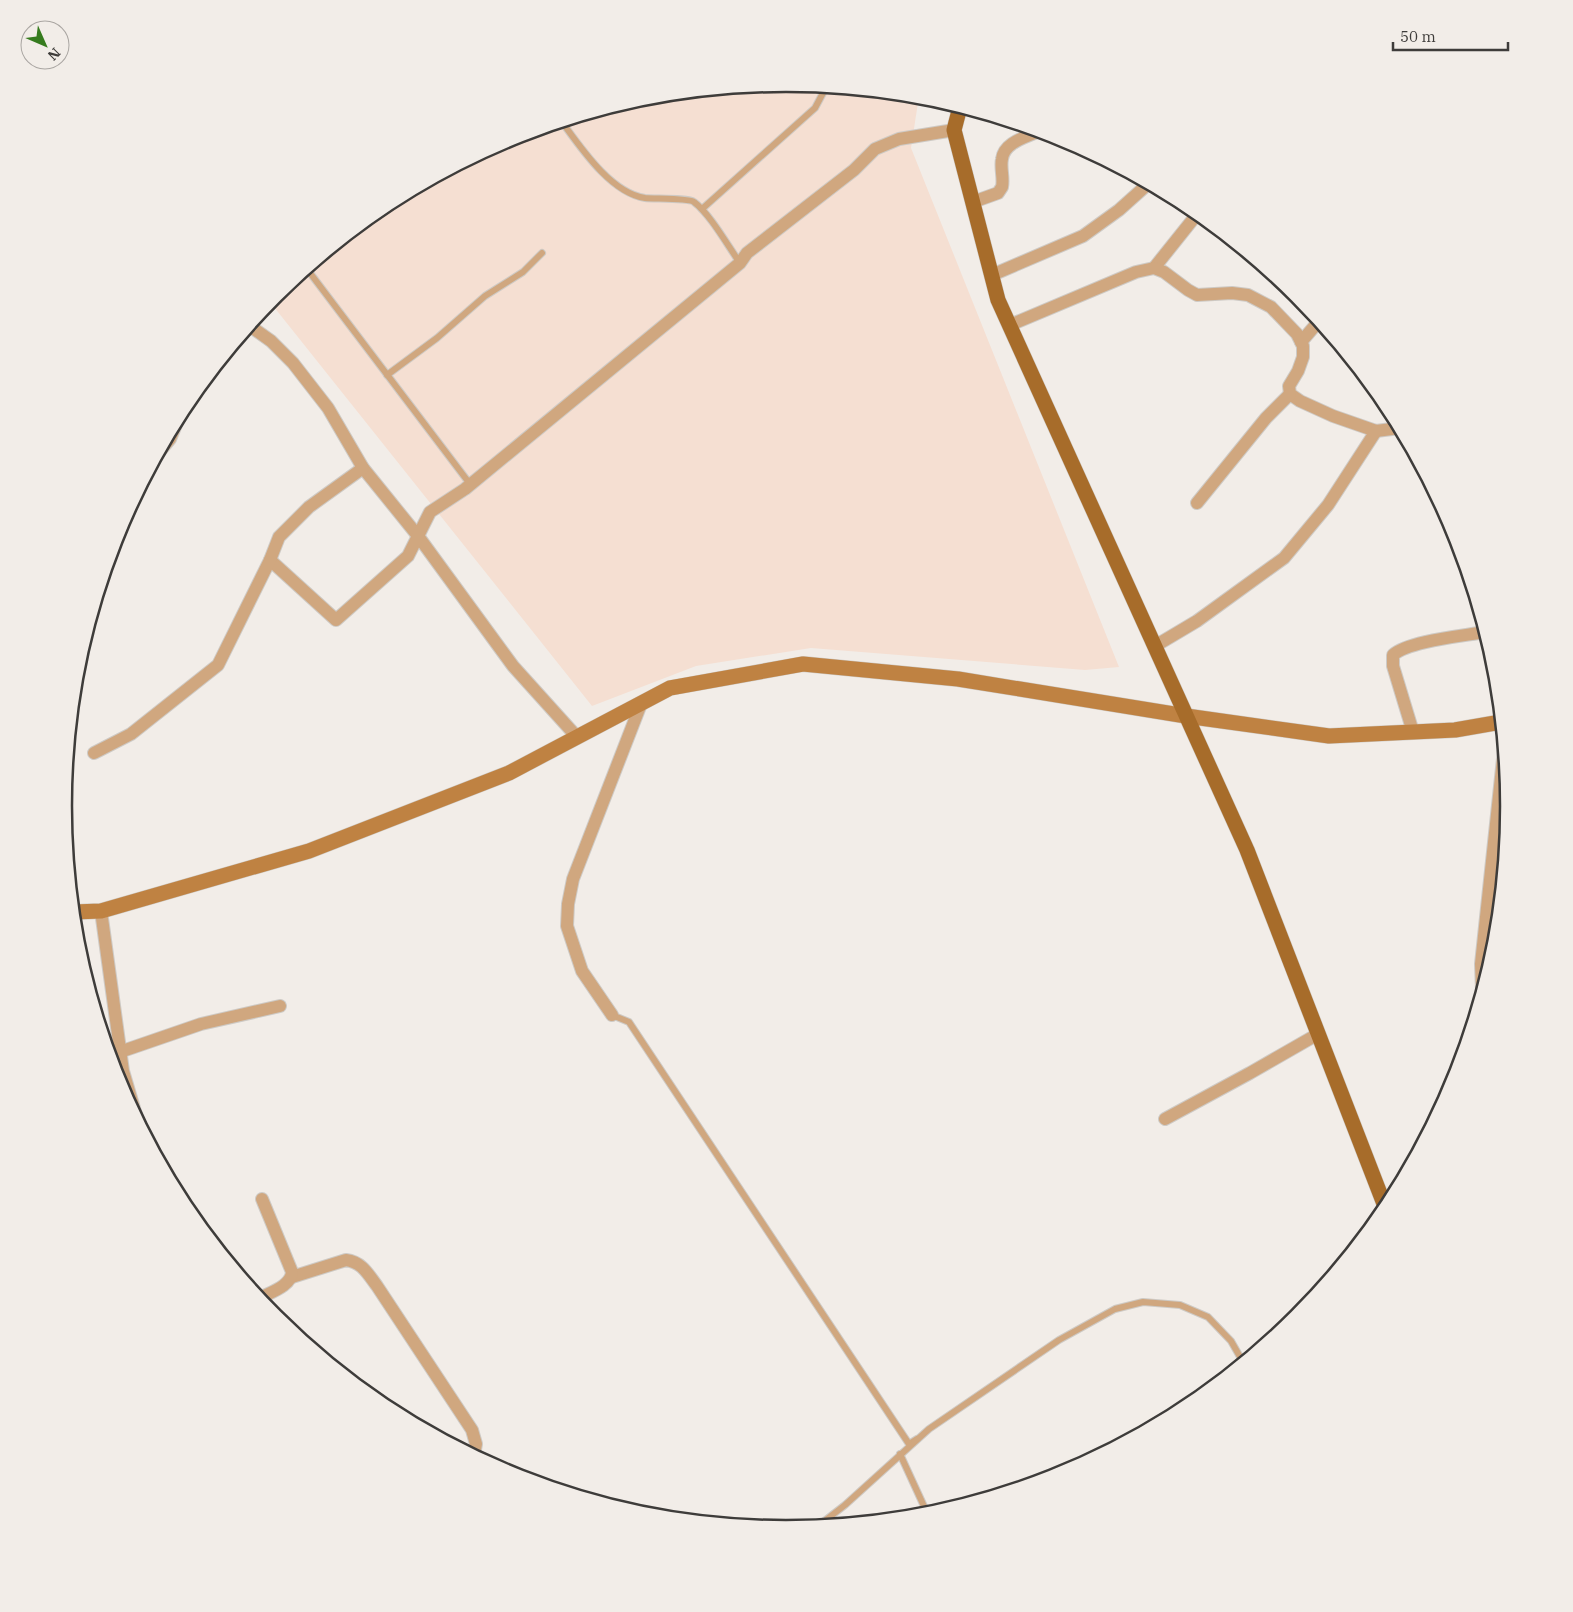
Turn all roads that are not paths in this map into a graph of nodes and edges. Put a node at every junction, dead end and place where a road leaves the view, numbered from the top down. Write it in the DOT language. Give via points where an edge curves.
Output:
graph roads {
  1 [pos="823,94"];
  2 [pos="958,113"];
  3 [pos="566,127"];
  4 [pos="954,130"];
  5 [pos="1030,135"];
  6 [pos="1144,188"];
  7 [pos="973,202"];
  8 [pos="702,209"];
  9 [pos="1193,219"];
  10 [pos="542,253"];
  11 [pos="740,263"];
  12 [pos="1154,268"];
  13 [pos="311,274"];
  14 [pos="992,275"];
  15 [pos="1010,325"];
  16 [pos="1315,326"];
  17 [pos="255,330"];
  18 [pos="1301,342"];
  19 [pos="387,374"];
  20 [pos="1290,394"];
  21 [pos="1392,429"];
  22 [pos="1376,431"];
  23 [pos="363,468"];
  24 [pos="470,484"];
  25 [pos="1197,503"];
  26 [pos="418,536"];
  27 [pos="270,560"];
  28 [pos="1479,633"];
  29 [pos="1154,646"];
  30 [pos="641,704"];
  31 [pos="1186,716"];
  32 [pos="1495,723"];
  33 [pos="1413,732"];
  34 [pos="577,737"];
  35 [pos="94,754"];
  36 [pos="1500,790"];
  37 [pos="101,911"];
  38 [pos="81,912"];
  39 [pos="1481,969"];
  40 [pos="280,1006"];
  41 [pos="612,1016"];
  42 [pos="1318,1034"];
  43 [pos="114,1047"];
  44 [pos="117,1053"];
  45 [pos="1164,1119"];
  46 [pos="262,1199"];
  47 [pos="1382,1200"];
  48 [pos="292,1277"];
  49 [pos="267,1295"];
  50 [pos="1240,1357"];
  51 [pos="917,1439"];
  52 [pos="475,1448"];
  53 [pos="900,1454"];
  54 [pos="924,1506"];
  55 [pos="828,1518"];
  1 -- 8 [label="lane" via="815,108"];
  2 -- 4 [label="main road"];
  3 -- 8 [label="lane" via="594,166 621,188 643,198 692,200"];
  4 -- 7 [label="main road"];
  4 -- 11 [label="street" via="899,139 875,149 854,170 747,253"];
  5 -- 7 [label="street" via="1009,145 1003,153 1003,180 998,193"];
  6 -- 14 [label="street" via="1084,236"];
  7 -- 14 [label="main road"];
  8 -- 11 [label="lane"];
  9 -- 12 [label="street"];
  10 -- 19 [label="lane" via="523,272 485,296 437,338"];
  11 -- 24 [label="street"];
  12 -- 15 [label="street" via="1136,272"];
  12 -- 18 [label="street" via="1197,294 1248,295 1271,307"];
  13 -- 19 [label="lane"];
  14 -- 15 [label="main road" via="998,300"];
  15 -- 29 [label="main road"];
  16 -- 18 [label="street"];
  17 -- 23 [label="street" via="293,362 328,408"];
  18 -- 20 [label="street" via="1303,357 1289,386"];
  19 -- 24 [label="lane"];
  20 -- 22 [label="street" via="1300,402"];
  20 -- 25 [label="street" via="1266,418"];
  21 -- 22 [label="street"];
  22 -- 29 [label="street" via="1328,505 1284,558 1197,621"];
  23 -- 26 [label="street"];
  23 -- 27 [label="street" via="309,507 279,537"];
  24 -- 26 [label="street" via="430,512"];
  26 -- 27 [label="street" via="408,556 336,620"];
  26 -- 34 [label="street" via="514,666"];
  27 -- 35 [label="street" via="218,665 131,734"];
  28 -- 33 [label="street" via="1418,644 1398,650 1393,655 1392,666"];
  29 -- 31 [label="main road"];
  30 -- 31 [label="street" via="670,688 803,664 958,679"];
  30 -- 34 [label="street"];
  30 -- 41 [label="street" via="573,879 568,904 566,926 582,971"];
  31 -- 33 [label="street" via="1329,736"];
  31 -- 42 [label="main road" via="1247,850"];
  32 -- 33 [label="street" via="1455,730"];
  34 -- 37 [label="street" via="509,774 309,851"];
  36 -- 39 [label="street"];
  37 -- 38 [label="street"];
  37 -- 43 [label="street"];
  40 -- 44 [label="street" via="200,1024"];
  41 -- 51 [label="lane" via="629,1022 909,1444"];
  42 -- 45 [label="street"];
  42 -- 47 [label="main road"];
  46 -- 48 [label="street"];
  48 -- 49 [label="street" via="287,1284"];
  48 -- 52 [label="street" via="346,1260 361,1265 472,1430"];
  50 -- 51 [label="lane" via="1231,1341 1208,1317 1180,1305 1143,1302 1115,1309 1059,1340"];
  51 -- 53 [label="lane"];
  53 -- 54 [label="lane"];
  53 -- 55 [label="lane"];
}
